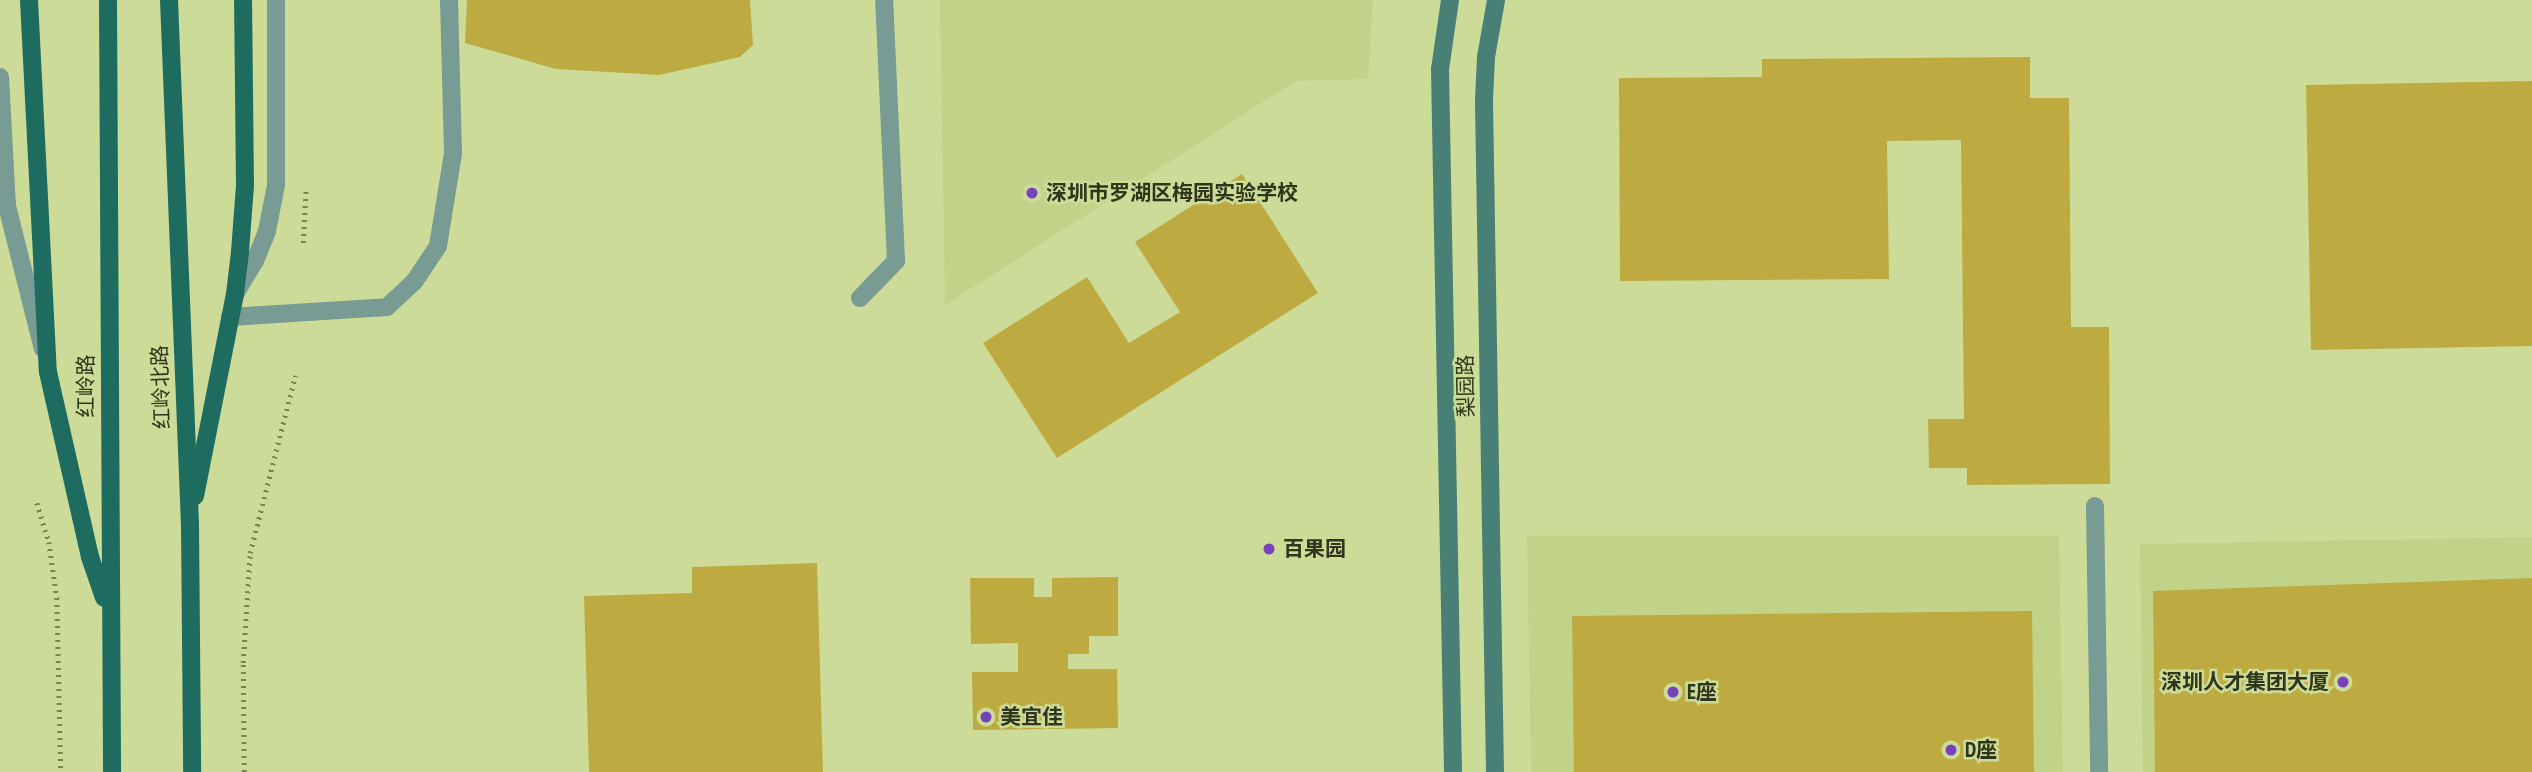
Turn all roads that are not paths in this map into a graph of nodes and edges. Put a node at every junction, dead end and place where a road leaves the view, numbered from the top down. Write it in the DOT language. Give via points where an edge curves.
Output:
graph roads {
  1 [pos="29,0"];
  2 [pos="108,0"];
  3 [pos="169,0"];
  4 [pos="243,0"];
  5 [pos="275,0"];
  6 [pos="449,0"];
  7 [pos="884,0"];
  8 [pos="1450,0"];
  9 [pos="1496,0"];
  10 [pos="0,77"];
  11 [pos="235,294"];
  12 [pos="860,298"];
  13 [pos="230,317"];
  14 [pos="48,372"];
  15 [pos="2095,506"];
  16 [pos="190,524"];
  17 [pos="109,614"];
  18 [pos="112,772"];
  19 [pos="192,772"];
  20 [pos="1453,772"];
  21 [pos="1495,772"];
  22 [pos="2099,772"];
  1 -- 14 [label="main road"];
  2 -- 17 [label="main road, 红岭路"];
  3 -- 16 [label="main road, 红岭北路"];
  4 -- 11 [label="main road" via="245,187"];
  5 -- 11 [label="street" via="276,185 267,231"];
  6 -- 13 [label="street" via="453,153 438,246 414,282 387,307"];
  7 -- 12 [label="street" via="896,261"];
  8 -- 20 [label="street, 梨园路" via="1440,69"];
  9 -- 21 [label="street, 梨园路" via="1484,100"];
  10 -- 14 [label="street" via="7,206"];
  11 -- 13 [label="main road"];
  13 -- 16 [label="main road"];
  14 -- 17 [label="main road" via="90,557"];
  15 -- 22 [label="street"];
  16 -- 19 [label="main road, 红岭北路"];
  17 -- 18 [label="main road, 红岭路"];
}
